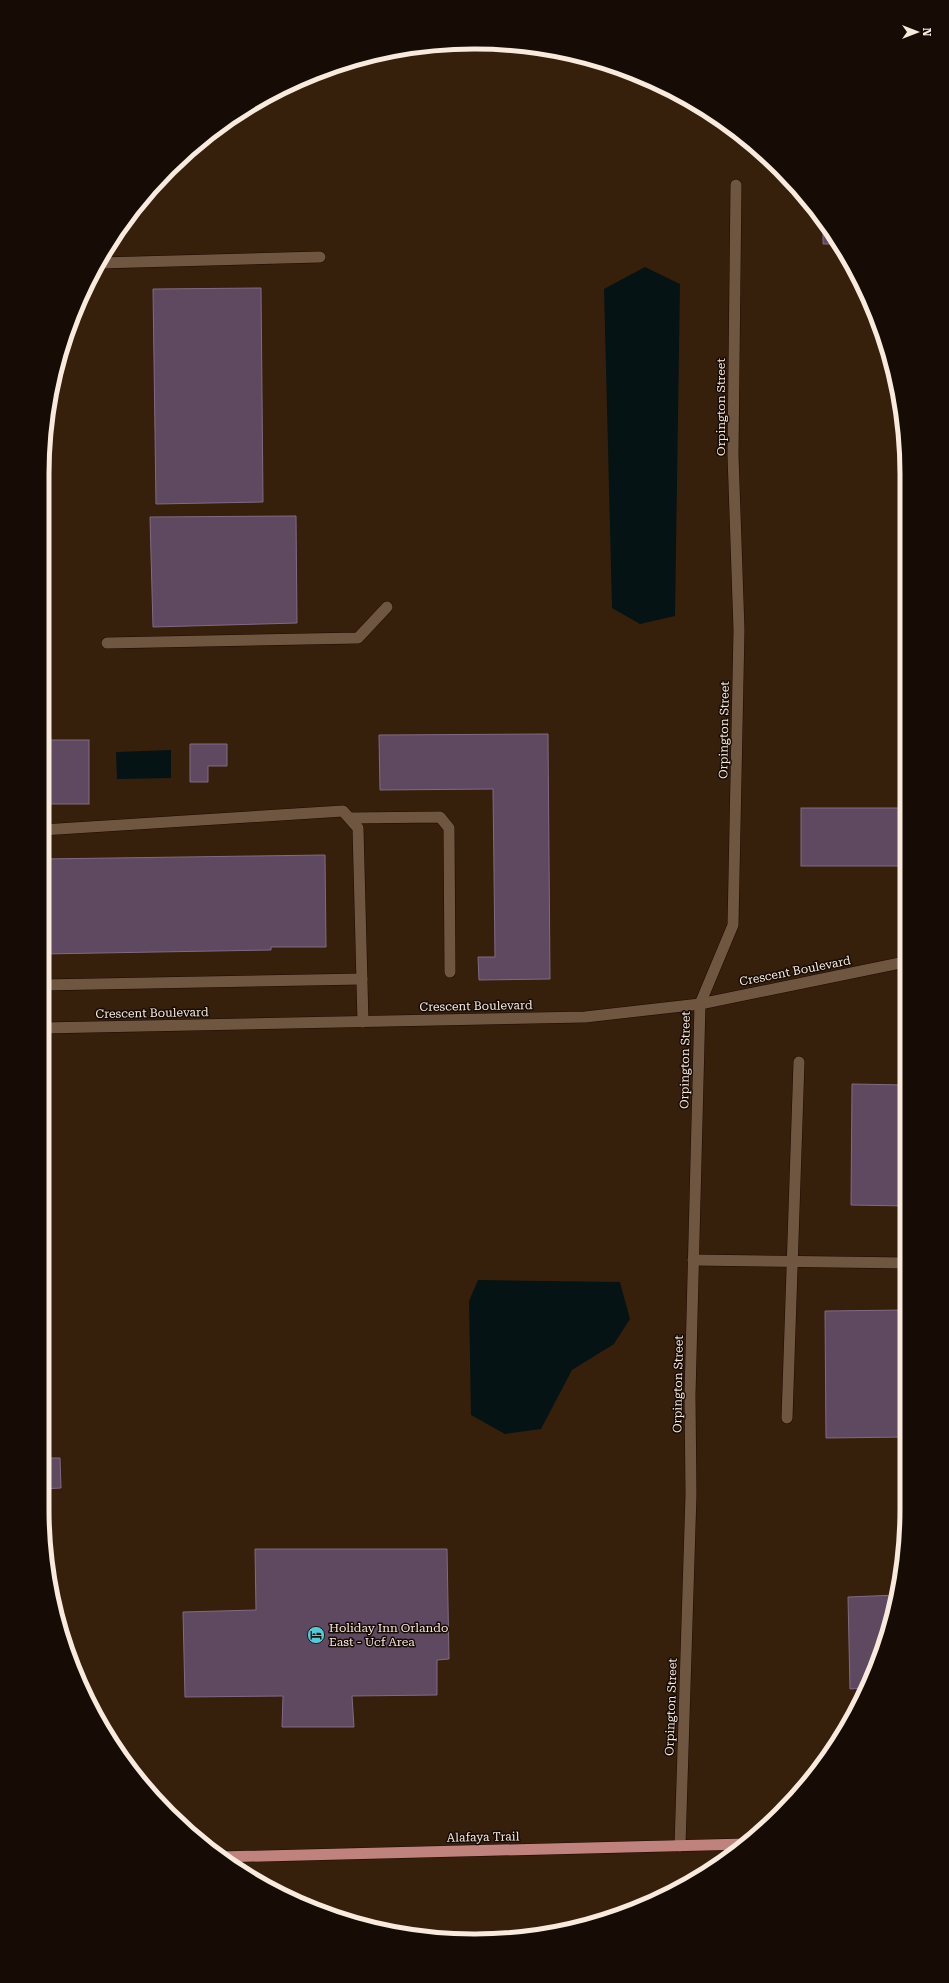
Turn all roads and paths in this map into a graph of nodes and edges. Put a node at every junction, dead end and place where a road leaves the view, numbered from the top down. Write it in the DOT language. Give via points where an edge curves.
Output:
graph roads {
  1 [pos="736,184"];
  2 [pos="320,256"];
  3 [pos="106,263"];
  4 [pos="387,607"];
  5 [pos="107,643"];
  6 [pos="347,815"];
  7 [pos="49,830"];
  8 [pos="900,963"];
  9 [pos="450,972"];
  10 [pos="362,979"];
  11 [pos="49,986"];
  12 [pos="700,1004"];
  13 [pos="363,1022"];
  14 [pos="49,1028"];
  15 [pos="799,1062"];
  16 [pos="693,1260"];
  17 [pos="792,1262"];
  18 [pos="900,1264"];
  19 [pos="787,1418"];
  20 [pos="736,1844"];
  21 [pos="680,1846"];
  22 [pos="230,1857"];
  1 -- 12 [label="street, Orpington Street" via="734,455 740,630 733,925"];
  2 -- 3 [label="street"];
  4 -- 5 [label="street" via="358,638"];
  6 -- 7 [label="street"];
  6 -- 9 [label="street" via="440,818 449,828"];
  6 -- 10 [label="street" via="358,828"];
  8 -- 12 [label="street, Crescent Boulevard"];
  10 -- 11 [label="street"];
  10 -- 13 [label="street"];
  12 -- 13 [label="street, Crescent Boulevard" via="585,1017"];
  12 -- 16 [label="street, Orpington Street"];
  13 -- 14 [label="street, Crescent Boulevard"];
  15 -- 17 [label="street"];
  16 -- 17 [label="street"];
  16 -- 21 [label="street, Orpington Street" via="691,1495"];
  17 -- 18 [label="street"];
  17 -- 19 [label="street"];
  20 -- 21 [label="main road, Alafaya Trail"];
  21 -- 22 [label="main road, Alafaya Trail"];
}
